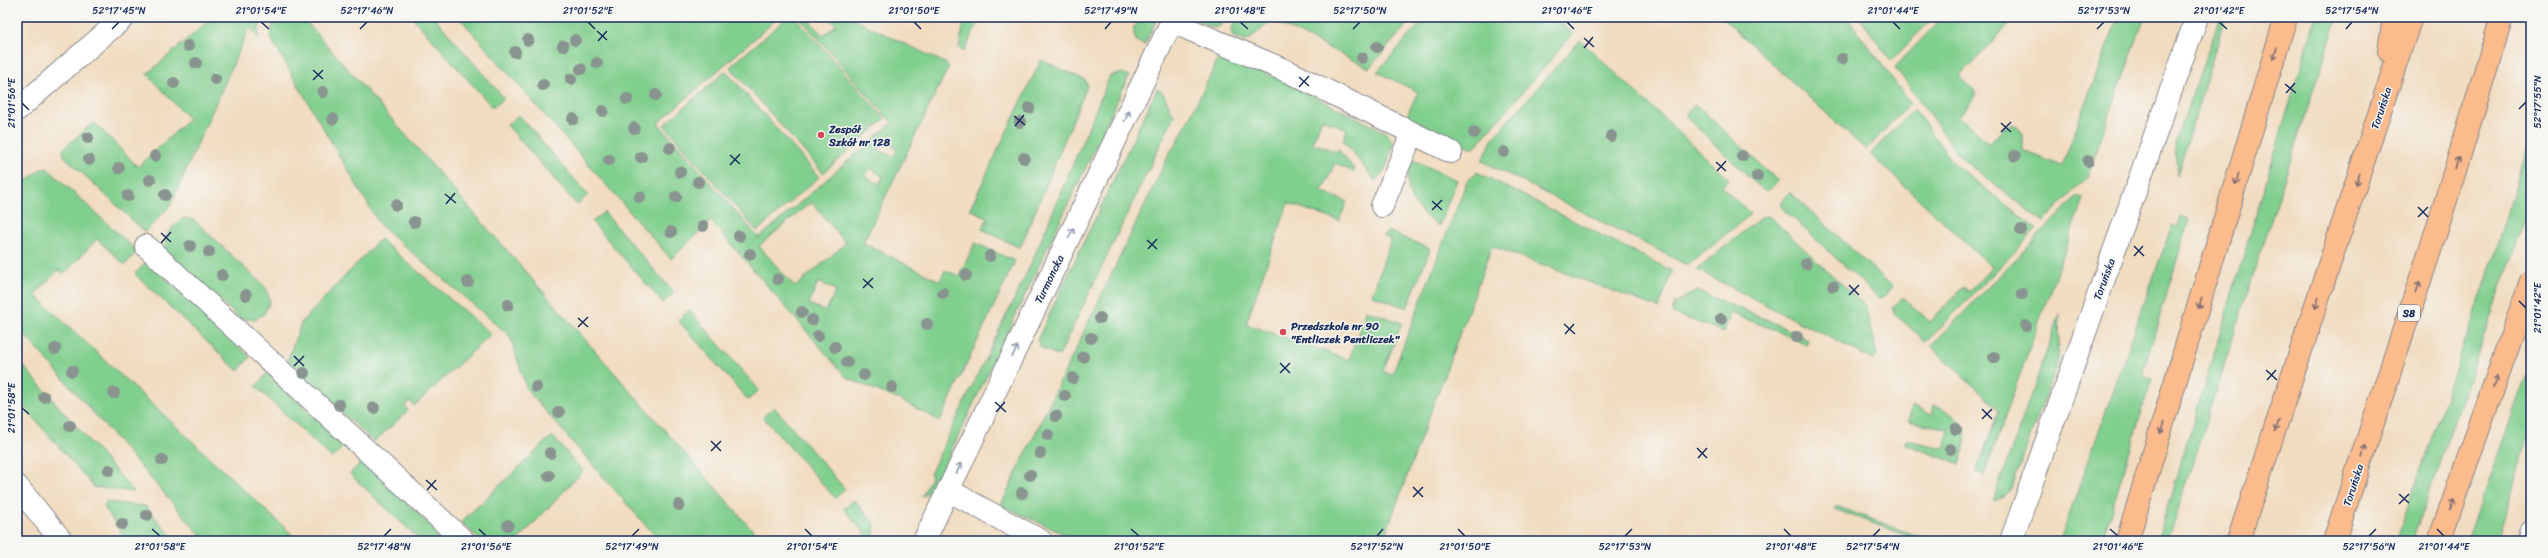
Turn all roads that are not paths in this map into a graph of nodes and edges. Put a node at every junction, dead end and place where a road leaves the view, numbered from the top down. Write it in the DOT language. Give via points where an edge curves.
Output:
graph roads {
  1 [pos="124,17"];
  2 [pos="2197,17"];
  3 [pos="2286,17"];
  4 [pos="2394,17"];
  5 [pos="2411,17"];
  6 [pos="2502,17"];
  7 [pos="2508,17"];
  8 [pos="1173,20"];
  9 [pos="2482,84"];
  10 [pos="19,105"];
  11 [pos="1412,133"];
  12 [pos="2370,142"];
  13 [pos="1450,152"];
  14 [pos="1382,206"];
  15 [pos="146,246"];
  16 [pos="2531,281"];
  17 [pos="17,486"];
  18 [pos="948,490"];
  19 [pos="2531,530"];
  20 [pos="62,541"];
  21 [pos="464,541"];
  22 [pos="924,541"];
  23 [pos="1041,541"];
  24 [pos="2011,541"];
  25 [pos="2127,541"];
  26 [pos="2238,541"];
  27 [pos="2334,541"];
  28 [pos="2439,541"];
  29 [pos="2528,541"];
  1 -- 10 [label="street"];
  2 -- 24 [label="street, Toruńska"];
  3 -- 25 [label="main road, one-way"];
  4 -- 12 [label="main road" via="2383,90"];
  5 -- 12 [label="main road, Toruńska"];
  6 -- 9 [label="main road, Toruńska / S8"];
  7 -- 9 [label="main road"];
  8 -- 11 [label="street" via="1289,72"];
  18 -- 8 [label="street, Turmoncka, one-way"];
  27 -- 9 [label="main road, Toruńska / S8, one-way"];
  11 -- 13 [label="street"];
  11 -- 14 [label="street"];
  12 -- 26 [label="main road, Toruńska, one-way"];
  15 -- 21 [label="street"];
  28 -- 16 [label="main road, one-way"];
  17 -- 20 [label="street"];
  18 -- 22 [label="street, Turmoncka"];
  18 -- 23 [label="street"];
  19 -- 29 [label="street"];
}
